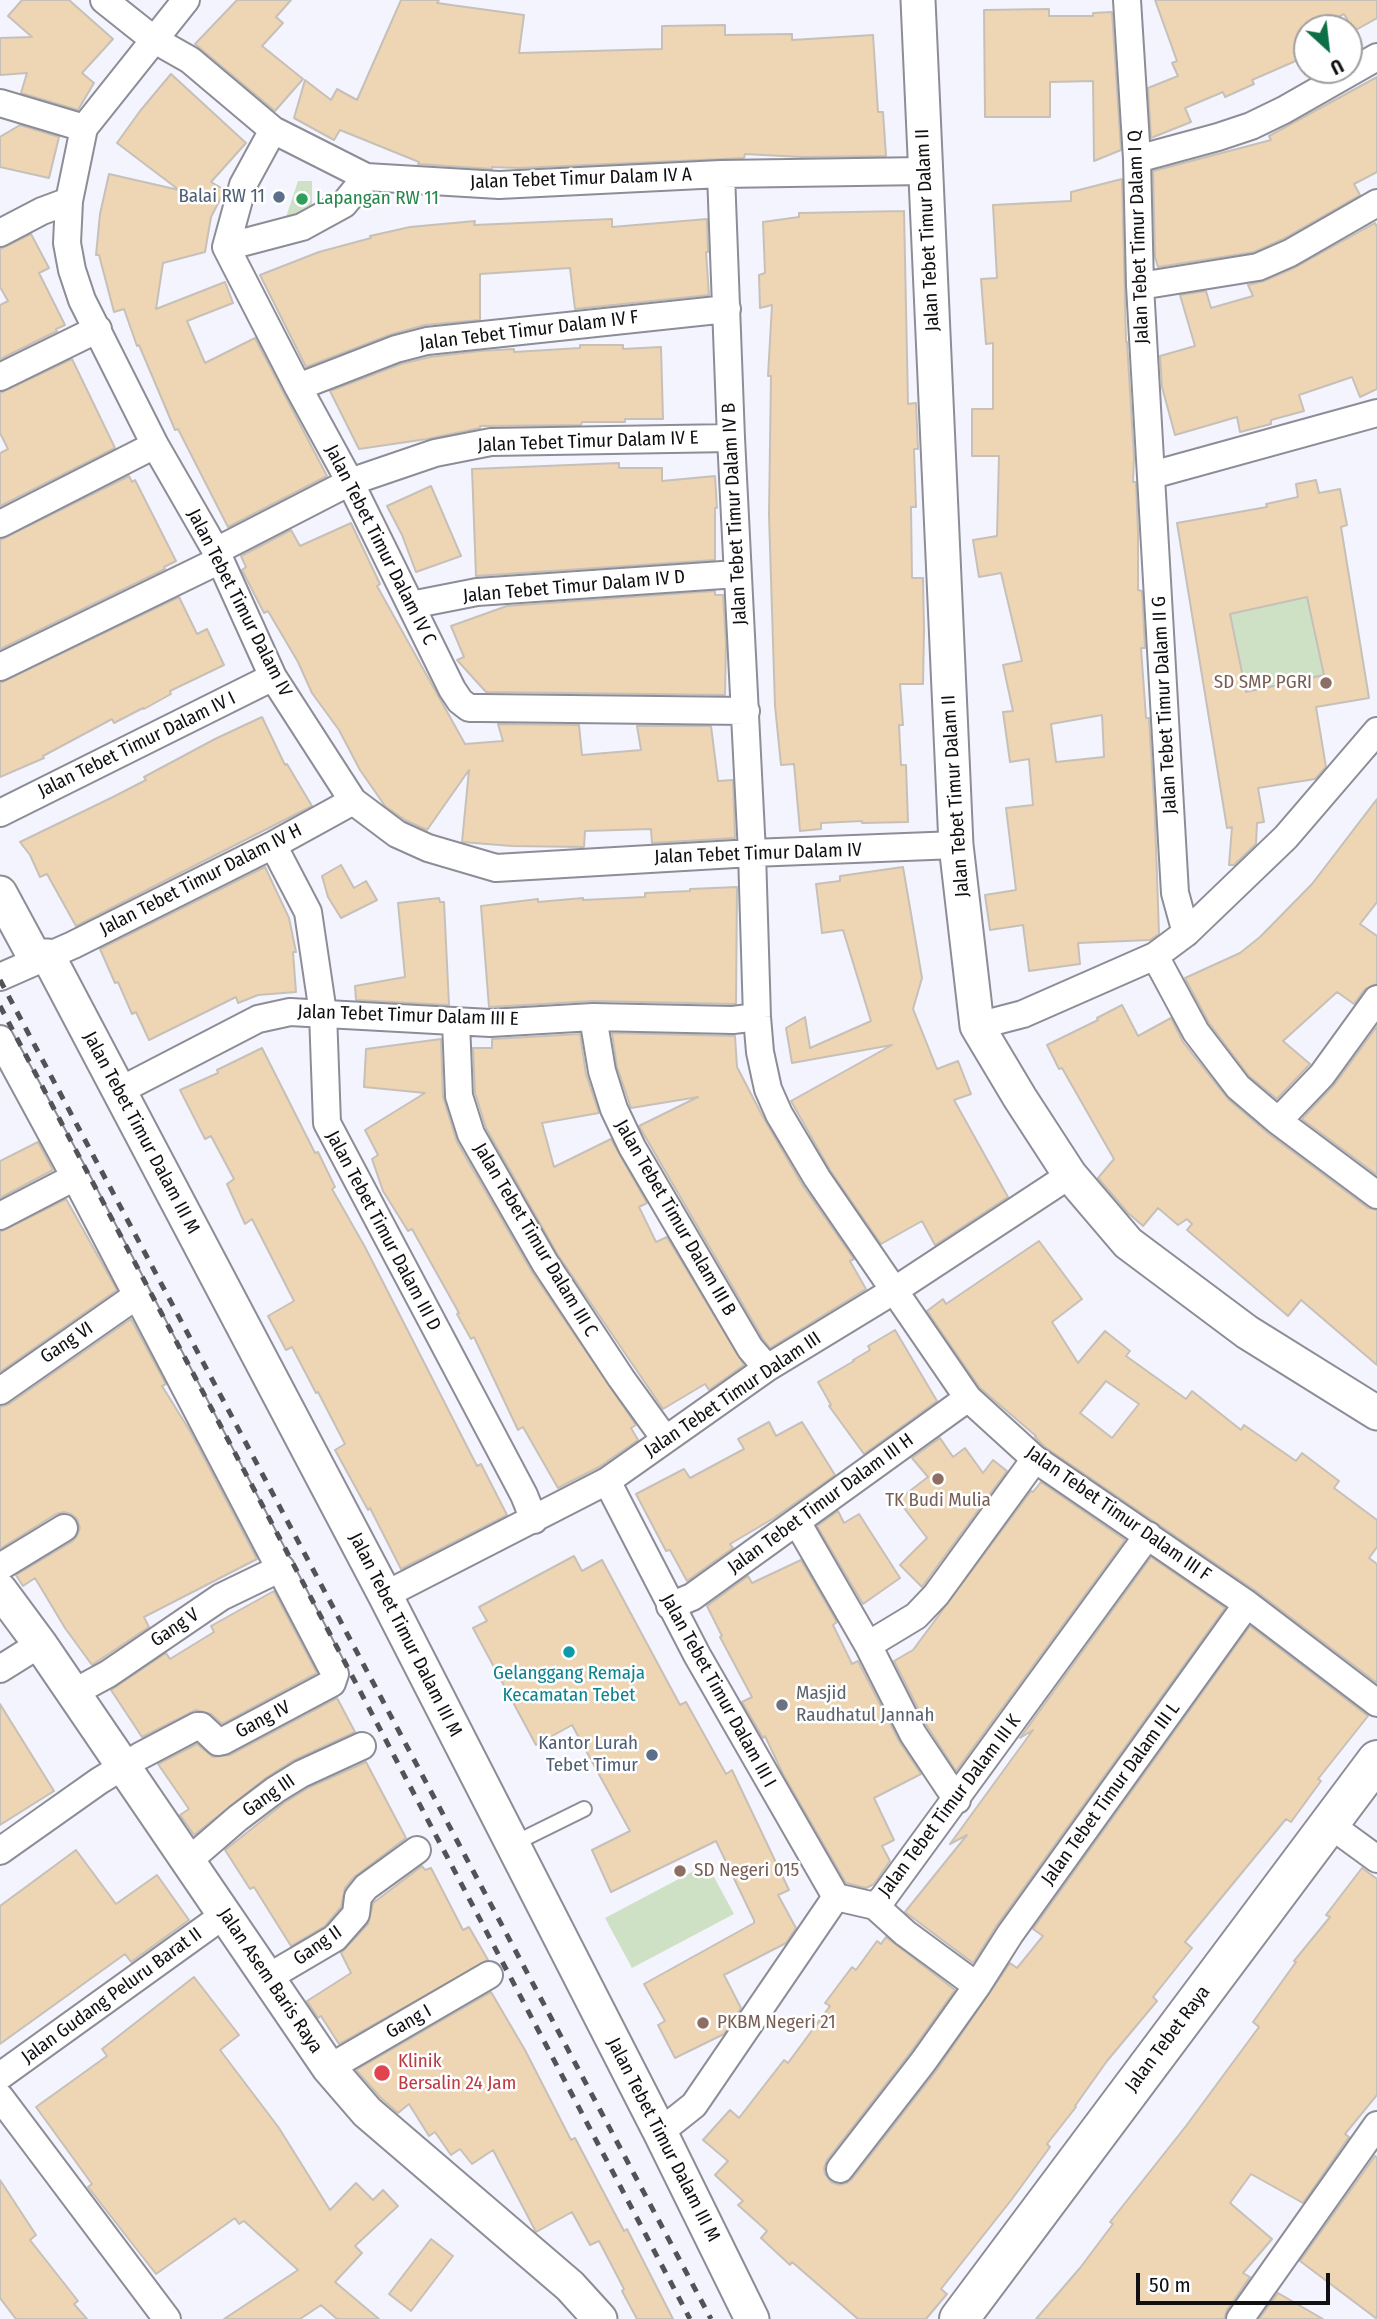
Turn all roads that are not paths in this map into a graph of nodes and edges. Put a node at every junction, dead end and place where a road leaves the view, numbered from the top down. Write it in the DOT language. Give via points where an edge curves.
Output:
graph roads {
  1 [pos="104,0"];
  2 [pos="186,0"];
  3 [pos="918,0"];
  4 [pos="1127,0"];
  5 [pos="153,39"];
  6 [pos="1377,57"];
  7 [pos="0,103"];
  8 [pos="84,128"];
  9 [pos="273,130"];
  10 [pos="1136,159"];
  11 [pos="925,171"];
  12 [pos="721,174"];
  13 [pos="366,177"];
  14 [pos="69,201"];
  15 [pos="1377,203"];
  16 [pos="0,233"];
  17 [pos="226,247"];
  18 [pos="1140,286"];
  19 [pos="727,309"];
  20 [pos="98,329"];
  21 [pos="0,377"];
  22 [pos="298,387"];
  23 [pos="1377,413"];
  24 [pos="731,438"];
  25 [pos="155,446"];
  26 [pos="1152,475"];
  27 [pos="350,482"];
  28 [pos="0,524"];
  29 [pos="218,555"];
  30 [pos="737,574"];
  31 [pos="411,605"];
  32 [pos="0,667"];
  33 [pos="273,677"];
  34 [pos="746,711"];
  35 [pos="1377,731"];
  36 [pos="353,801"];
  37 [pos="0,813"];
  38 [pos="272,845"];
  39 [pos="956,845"];
  40 [pos="752,853"];
  41 [pos="0,893"];
  42 [pos="1186,933"];
  43 [pos="48,956"];
  44 [pos="1155,957"];
  45 [pos="0,977"];
  46 [pos="1377,999"];
  47 [pos="323,1013"];
  48 [pos="593,1017"];
  49 [pos="757,1017"];
  50 [pos="456,1022"];
  51 [pos="977,1026"];
  52 [pos="0,1039"];
  53 [pos="119,1091"];
  54 [pos="1278,1121"];
  55 [pos="1070,1175"];
  56 [pos="75,1177"];
  57 [pos="1377,1195"];
  58 [pos="0,1216"];
  59 [pos="895,1290"];
  60 [pos="136,1296"];
  61 [pos="767,1368"];
  62 [pos="0,1391"];
  63 [pos="968,1398"];
  64 [pos="1377,1413"];
  65 [pos="665,1439"];
  66 [pos="1035,1459"];
  67 [pos="607,1481"];
  68 [pos="534,1520"];
  69 [pos="797,1522"];
  70 [pos="64,1528"];
  71 [pos="1148,1535"];
  72 [pos="0,1567"];
  73 [pos="281,1568"];
  74 [pos="0,1590"];
  75 [pos="386,1595"];
  76 [pos="1247,1604"];
  77 [pos="670,1606"];
  78 [pos="40,1644"];
  79 [pos="868,1645"];
  80 [pos="0,1669"];
  81 [pos="73,1693"];
  82 [pos="1377,1703"];
  83 [pos="362,1746"];
  84 [pos="1377,1760"];
  85 [pos="122,1766"];
  86 [pos="957,1800"];
  87 [pos="584,1809"];
  88 [pos="1329,1824"];
  89 [pos="513,1844"];
  90 [pos="417,1850"];
  91 [pos="0,1852"];
  92 [pos="1377,1859"];
  93 [pos="187,1862"];
  94 [pos="836,1897"];
  95 [pos="874,1906"];
  96 [pos="224,1915"];
  97 [pos="489,1975"];
  98 [pos="267,1978"];
  99 [pos="977,1986"];
  100 [pos="329,2068"];
  101 [pos="0,2076"];
  102 [pos="0,2097"];
  103 [pos="1377,2125"];
  104 [pos="660,2132"];
  105 [pos="840,2169"];
  106 [pos="166,2319"];
  107 [pos="600,2319"];
  108 [pos="752,2319"];
  109 [pos="959,2319"];
  110 [pos="1240,2319"];
  1 -- 5 [label="street, Jalan Tebet Timur Dalam IV A"];
  2 -- 5 [label="street, Jalan Tebet Timur Dalam IV"];
  3 -- 11 [label="street, Jalan Tebet Timur Dalam II"];
  4 -- 10 [label="street, Jalan Tebet Timur Dalam I Q"];
  5 -- 8 [label="street, Jalan Tebet Timur Dalam IV"];
  5 -- 9 [label="street, Jalan Tebet Timur Dalam IV A" via="190,61"];
  6 -- 10 [label="street" via="1251,126"];
  7 -- 8 [label="street"];
  8 -- 14 [label="street, Jalan Tebet Timur Dalam IV"];
  9 -- 13 [label="street, Jalan Tebet Timur Dalam IV A"];
  9 -- 17 [label="street" via="243,185"];
  10 -- 18 [label="street, Jalan Tebet Timur Dalam I Q"];
  11 -- 12 [label="street, Jalan Tebet Timur Dalam IV A"];
  11 -- 39 [label="street, Jalan Tebet Timur Dalam II"];
  12 -- 13 [label="street, Jalan Tebet Timur Dalam IV A" via="499,184"];
  12 -- 19 [label="street, Jalan Tebet Timur Dalam IV B"];
  13 -- 17 [label="street" via="344,204 302,227"];
  14 -- 16 [label="street"];
  14 -- 20 [label="street, Jalan Tebet Timur Dalam IV" via="67,243 72,270"];
  15 -- 18 [label="street" via="1258,267"];
  17 -- 22 [label="street, Jalan Tebet Timur Dalam IV C"];
  18 -- 26 [label="street, Jalan Tebet Timur Dalam I Q"];
  19 -- 22 [label="street, Jalan Tebet Timur Dalam IV F" via="427,341"];
  19 -- 24 [label="street, Jalan Tebet Timur Dalam IV B"];
  20 -- 21 [label="street"];
  20 -- 25 [label="street, Jalan Tebet Timur Dalam IV"];
  22 -- 27 [label="street, Jalan Tebet Timur Dalam IV C"];
  23 -- 26 [label="street"];
  24 -- 27 [label="street, Jalan Tebet Timur Dalam IV E" via="491,442 435,453"];
  24 -- 30 [label="street, Jalan Tebet Timur Dalam IV B"];
  25 -- 28 [label="street"];
  25 -- 29 [label="street, Jalan Tebet Timur Dalam IV"];
  26 -- 42 [label="street, Jalan Tebet Timur Dalam II G" via="1175,892"];
  27 -- 29 [label="street, Jalan Tebet Timur Dalam IV E"];
  27 -- 31 [label="street, Jalan Tebet Timur Dalam IV C"];
  29 -- 32 [label="street, Jalan Tebet Timur Dalam IV E"];
  29 -- 33 [label="street, Jalan Tebet Timur Dalam IV"];
  30 -- 31 [label="street, Jalan Tebet Timur Dalam IV D" via="477,592"];
  30 -- 34 [label="street, Jalan Tebet Timur Dalam IV B"];
  31 -- 34 [label="street, Jalan Tebet Timur Dalam IV C" via="452,689 469,708"];
  33 -- 36 [label="street, Jalan Tebet Timur Dalam IV"];
  33 -- 37 [label="street, Jalan Tebet Timur Dalam IV I"];
  34 -- 40 [label="street, Jalan Tebet Timur Dalam IV B"];
  35 -- 42 [label="street" via="1286,837"];
  36 -- 38 [label="street, Jalan Tebet Timur Dalam IV H"];
  36 -- 40 [label="street, Jalan Tebet Timur Dalam IV" via="397,834 496,867"];
  38 -- 43 [label="street, Jalan Tebet Timur Dalam IV H"];
  38 -- 47 [label="street, Jalan Tebet Timur Dalam III D" via="308,912"];
  39 -- 40 [label="street, Jalan Tebet Timur Dalam IV"];
  39 -- 51 [label="street, Jalan Tebet Timur Dalam II"];
  40 -- 49 [label="street, Jalan Tebet Timur Dalam IV B"];
  41 -- 43 [label="street" via="34,956"];
  42 -- 44 [label="street"];
  43 -- 45 [label="street, Jalan Tebet Timur Dalam IV H"];
  43 -- 53 [label="street, Jalan Tebet Timur Dalam III M"];
  44 -- 51 [label="street" via="1023,1014"];
  44 -- 54 [label="street" via="1209,1049 1238,1087"];
  46 -- 54 [label="street" via="1322,1075"];
  47 -- 50 [label="street, Jalan Tebet Timur Dalam III E"];
  47 -- 53 [label="street, Jalan Tebet Timur Dalam III E" via="290,1012 258,1019"];
  47 -- 68 [label="street, Jalan Tebet Timur Dalam III D" via="327,1124"];
  48 -- 49 [label="street, Jalan Tebet Timur Dalam III E"];
  48 -- 50 [label="street, Jalan Tebet Timur Dalam III E"];
  48 -- 61 [label="street, Jalan Tebet Timur Dalam III B" via="602,1071 632,1147 750,1348"];
  49 -- 59 [label="street, Jalan Tebet Timur Dalam III F" via="768,1089 779,1114"];
  50 -- 65 [label="street, Jalan Tebet Timur Dalam III C" via="459,1097 471,1134 545,1263"];
  51 -- 55 [label="street, Jalan Tebet Timur Dalam II"];
  52 -- 56 [label="street"];
  53 -- 75 [label="street, Jalan Tebet Timur Dalam III M"];
  54 -- 57 [label="street"];
  55 -- 59 [label="street, Jalan Tebet Timur Dalam III"];
  55 -- 64 [label="street, Jalan Tebet Timur Dalam II" via="1128,1243 1247,1332"];
  56 -- 58 [label="street"];
  56 -- 60 [label="street"];
  59 -- 61 [label="street, Jalan Tebet Timur Dalam III"];
  59 -- 63 [label="street, Jalan Tebet Timur Dalam III F"];
  60 -- 62 [label="street, Gang VI"];
  60 -- 73 [label="street"];
  61 -- 65 [label="street, Jalan Tebet Timur Dalam III"];
  63 -- 66 [label="street, Jalan Tebet Timur Dalam III F"];
  63 -- 69 [label="street, Jalan Tebet Timur Dalam III H"];
  65 -- 67 [label="street, Jalan Tebet Timur Dalam III"];
  66 -- 71 [label="street, Jalan Tebet Timur Dalam III F"];
  66 -- 79 [label="street" via="936,1595 916,1616"];
  67 -- 68 [label="street, Jalan Tebet Timur Dalam III"];
  67 -- 77 [label="street, Jalan Tebet Timur Dalam III I"];
  68 -- 75 [label="street, Jalan Tebet Timur Dalam III"];
  69 -- 77 [label="street, Jalan Tebet Timur Dalam III H" via="692,1597"];
  69 -- 79 [label="street"];
  70 -- 72 [label="street"];
  71 -- 76 [label="street, Jalan Tebet Timur Dalam III F"];
  71 -- 86 [label="street, Jalan Tebet Timur Dalam III K"];
  73 -- 81 [label="street, Gang V" via="221,1597"];
  73 -- 85 [label="street, Gang IV" via="335,1674 332,1683 223,1741 197,1726"];
  74 -- 78 [label="street, Jalan Asem Baris Raya"];
  75 -- 89 [label="street, Jalan Tebet Timur Dalam III M"];
  76 -- 82 [label="street, Jalan Tebet Timur Dalam III F"];
  76 -- 99 [label="street, Jalan Tebet Timur Dalam III L"];
  77 -- 94 [label="street, Jalan Tebet Timur Dalam III I"];
  78 -- 80 [label="street"];
  78 -- 81 [label="street, Jalan Asem Baris Raya"];
  79 -- 86 [label="street" via="914,1734"];
  81 -- 85 [label="street, Jalan Asem Baris Raya"];
  83 -- 93 [label="street, Gang III" via="275,1790"];
  84 -- 88 [label="main road, Jalan Tebet Raya"];
  85 -- 91 [label="street"];
  85 -- 93 [label="street, Jalan Asem Baris Raya"];
  86 -- 95 [label="street, Jalan Tebet Timur Dalam III K"];
  87 -- 89 [label="lane"];
  88 -- 92 [label="street"];
  88 -- 109 [label="main road, Jalan Tebet Raya"];
  89 -- 104 [label="street, Jalan Tebet Timur Dalam III M"];
  90 -- 98 [label="street, Gang II" via="360,1893 356,1914 335,1938"];
  93 -- 96 [label="street, Jalan Asem Baris Raya"];
  94 -- 95 [label="street, Jalan Tebet Timur Dalam III K"];
  94 -- 104 [label="street" via="694,2105"];
  95 -- 99 [label="street"];
  96 -- 98 [label="street, Jalan Asem Baris Raya"];
  96 -- 101 [label="street, Jalan Gudang Peluru Barat II"];
  97 -- 100 [label="street, Gang I"];
  98 -- 100 [label="street, Jalan Asem Baris Raya"];
  99 -- 105 [label="street, Jalan Tebet Timur Dalam III L"];
  100 -- 107 [label="street, Jalan Asem Baris Raya" via="367,2112 570,2286"];
  102 -- 106 [label="street"];
  103 -- 110 [label="street"];
  104 -- 108 [label="street, Jalan Tebet Timur Dalam III M"];
}
